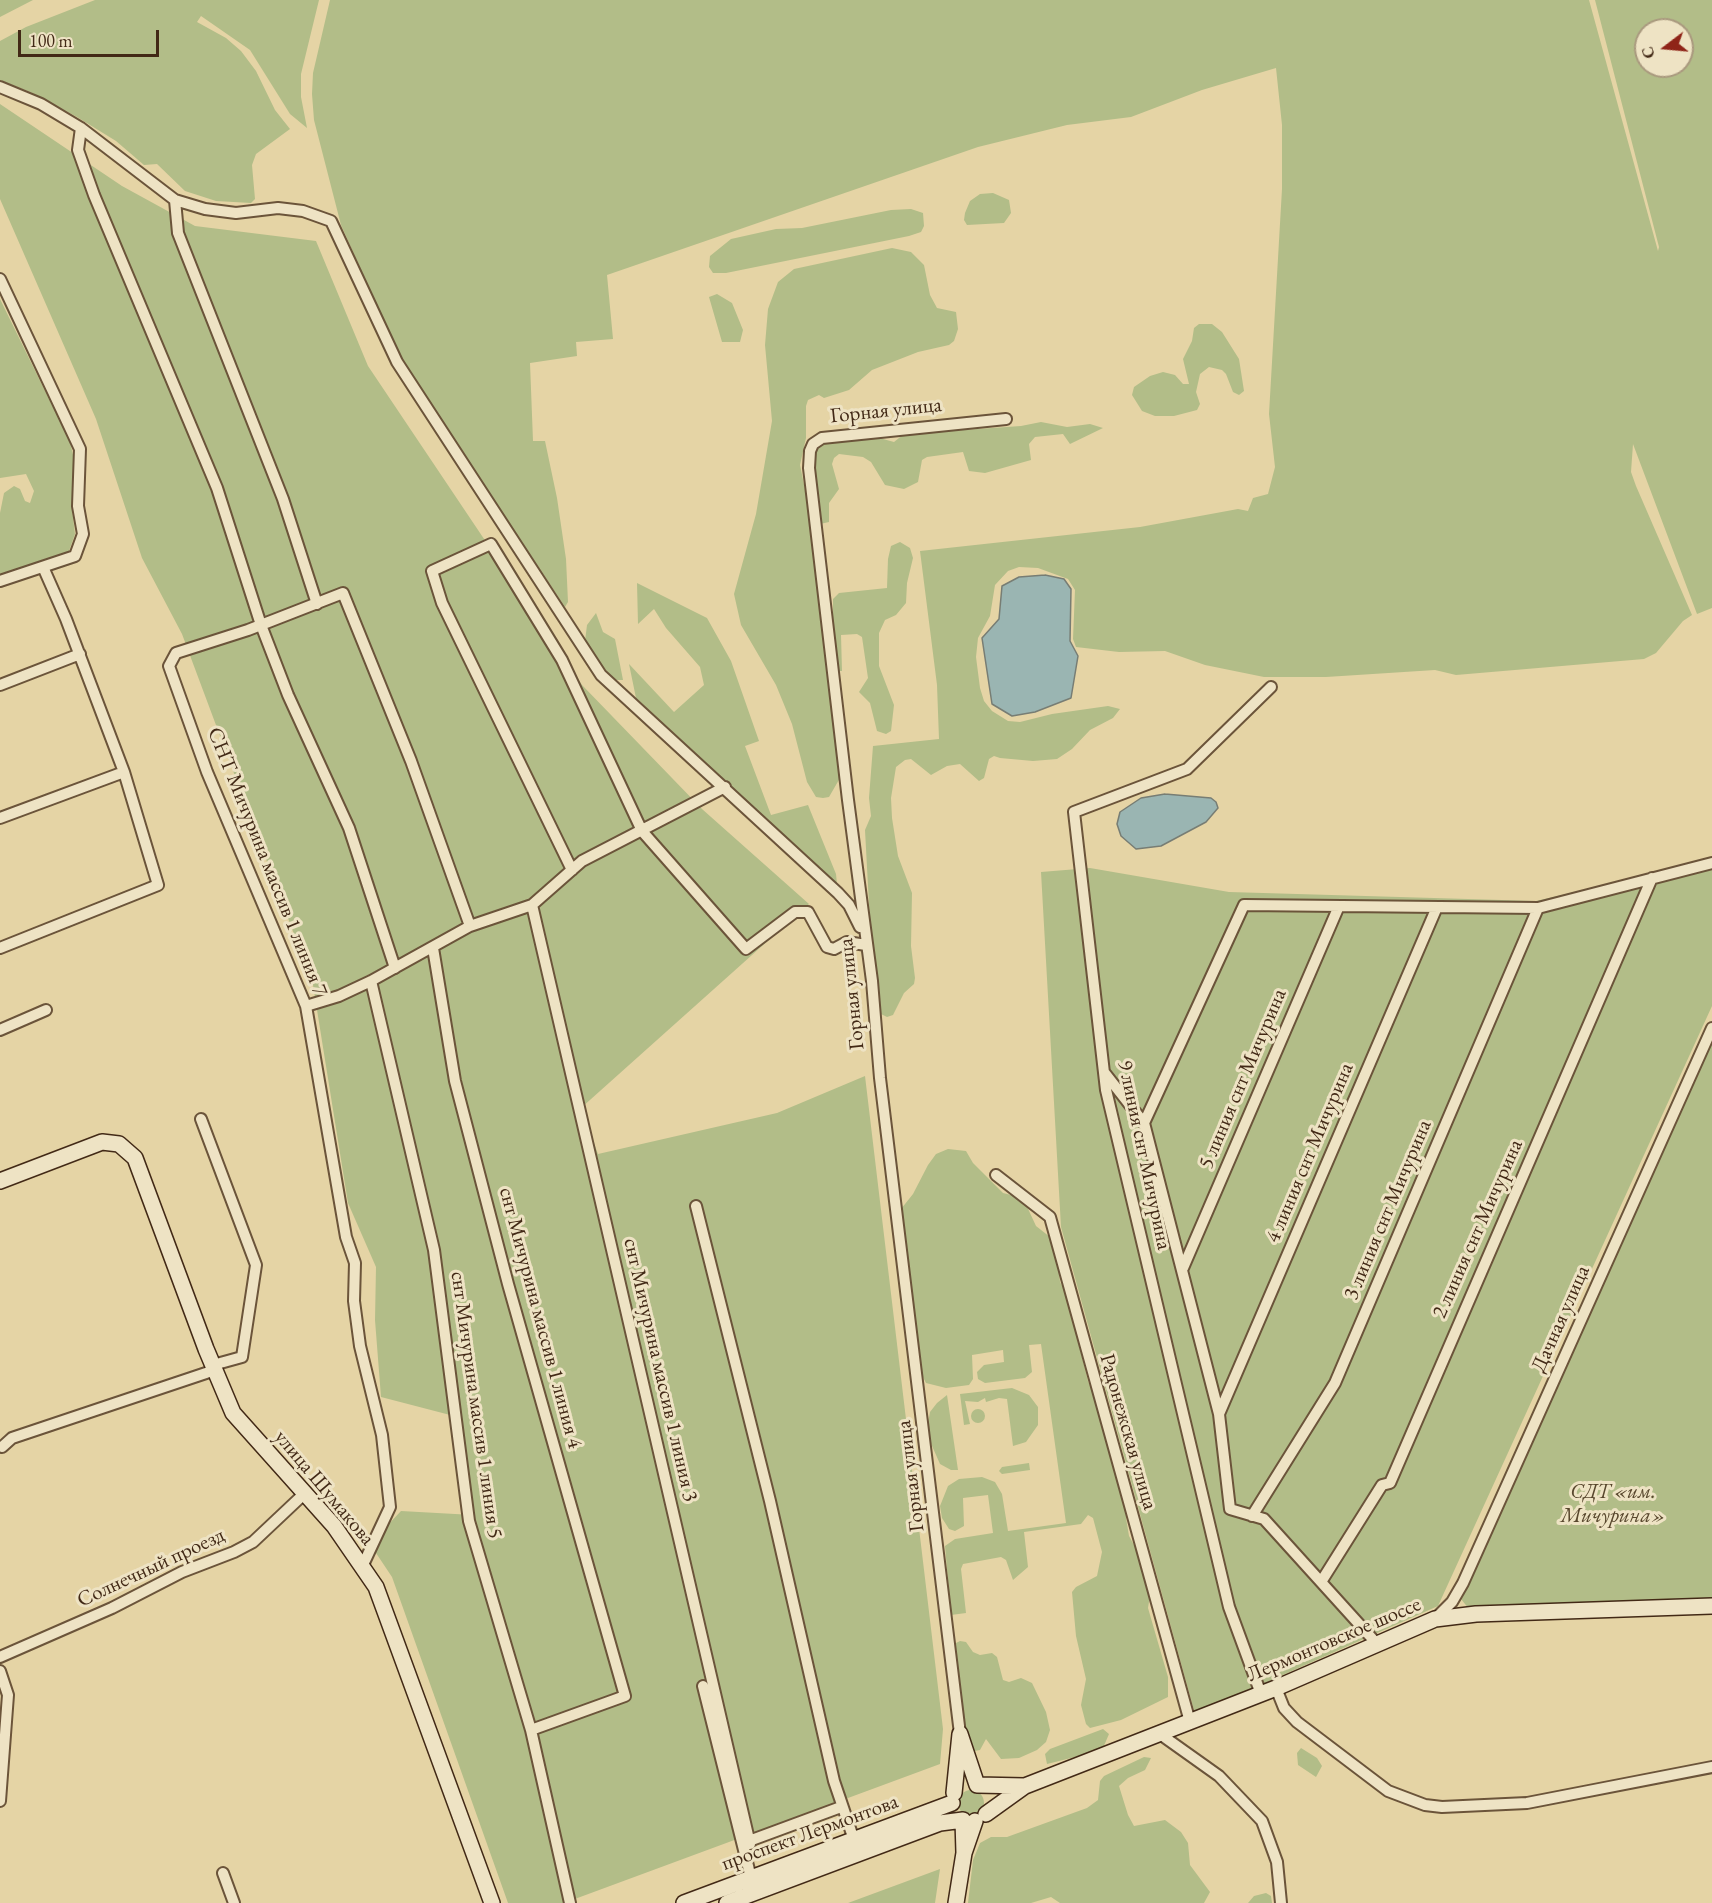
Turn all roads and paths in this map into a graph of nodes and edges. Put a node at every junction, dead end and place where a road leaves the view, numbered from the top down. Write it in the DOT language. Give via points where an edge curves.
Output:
graph roads {
  1 [pos="0,87"];
  2 [pos="81,128"];
  3 [pos="176,200"];
  4 [pos="0,279"];
  5 [pos="1006,418"];
  6 [pos="42,567"];
  7 [pos="0,581"];
  8 [pos="317,604"];
  9 [pos="261,625"];
  10 [pos="80,654"];
  11 [pos="0,685"];
  12 [pos="1271,687"];
  13 [pos="124,771"];
  14 [pos="724,787"];
  15 [pos="0,818"];
  16 [pos="642,831"];
  17 [pos="1712,862"];
  18 [pos="572,870"];
  19 [pos="1652,878"];
  20 [pos="532,904"];
  21 [pos="1339,906"];
  22 [pos="1437,907"];
  23 [pos="1538,908"];
  24 [pos="470,926"];
  25 [pos="866,945"];
  26 [pos="0,948"];
  27 [pos="434,948"];
  28 [pos="395,968"];
  29 [pos="371,981"];
  30 [pos="306,1006"];
  31 [pos="46,1010"];
  32 [pos="1712,1028"];
  33 [pos="0,1029"];
  34 [pos="1104,1072"];
  35 [pos="201,1119"];
  36 [pos="1144,1123"];
  37 [pos="996,1175"];
  38 [pos="0,1181"];
  39 [pos="696,1206"];
  40 [pos="1183,1268"];
  41 [pos="214,1368"];
  42 [pos="1219,1414"];
  43 [pos="2,1447"];
  44 [pos="305,1493"];
  45 [pos="1252,1516"];
  46 [pos="362,1566"];
  47 [pos="1321,1582"];
  48 [pos="1712,1606"];
  49 [pos="1435,1619"];
  50 [pos="1378,1645"];
  51 [pos="0,1658"];
  52 [pos="0,1671"];
  53 [pos="703,1686"];
  54 [pos="1268,1691"];
  55 [pos="1190,1722"];
  56 [pos="531,1730"];
  57 [pos="960,1734"];
  58 [pos="1160,1734"];
  59 [pos="1712,1767"];
  60 [pos="977,1785"];
  61 [pos="1024,1786"];
  62 [pos="953,1798"];
  63 [pos="0,1801"];
  64 [pos="841,1807"];
  65 [pos="974,1818"];
  66 [pos="940,1823"];
  67 [pos="854,1840"];
  68 [pos="964,1853"];
  69 [pos="223,1873"];
  70 [pos="751,1878"];
  71 [pos="234,1903"];
  72 [pos="492,1903"];
  73 [pos="570,1903"];
  74 [pos="684,1903"];
  75 [pos="727,1903"];
  76 [pos="956,1903"];
  77 [pos="1281,1903"];
  1 -- 2 [label="street" via="41,104"];
  2 -- 3 [label="street"];
  2 -- 9 [label="street" via="78,150 217,488"];
  3 -- 8 [label="street" via="178,233 283,499"];
  3 -- 14 [label="street" via="236,213 278,208 332,220 397,362 601,675"];
  4 -- 6 [label="street" via="80,449 78,506 83,534 75,556"];
  5 -- 25 [label="street, Горная улица" via="822,438 810,451"];
  6 -- 7 [label="street"];
  6 -- 10 [label="street"];
  8 -- 9 [label="street"];
  8 -- 24 [label="street" via="344,593 411,761"];
  9 -- 28 [label="street" via="288,695 349,828"];
  9 -- 30 [label="street, СНТ Мичурина массив 1 линия 7" via="176,653 170,666 207,772"];
  10 -- 11 [label="street"];
  10 -- 13 [label="street"];
  12 -- 34 [label="street, 9 линия снт Мичурина" via="1186,769 1074,812"];
  13 -- 15 [label="street"];
  13 -- 26 [label="street" via="158,885"];
  14 -- 16 [label="street"];
  14 -- 25 [label="street" via="849,905"];
  16 -- 18 [label="street"];
  16 -- 18 [label="street" via="562,660 491,544 432,571 442,603"];
  16 -- 25 [label="street" via="746,950 795,912 808,912 827,947 834,949 848,942"];
  17 -- 19 [label="street"];
  18 -- 20 [label="street"];
  19 -- 23 [label="street"];
  19 -- 47 [label="street, 2 линия снт Мичурина" via="1390,1483 1382,1485"];
  20 -- 24 [label="street"];
  20 -- 64 [label="street, снт Мичурина массив 1 линия 3" via="749,1842"];
  21 -- 22 [label="street"];
  21 -- 36 [label="street" via="1244,905"];
  21 -- 40 [label="street, 5 линия снт Мичурина"];
  22 -- 23 [label="street"];
  22 -- 42 [label="street, 4 линия снт Мичурина"];
  23 -- 45 [label="street, 3 линия снт Мичурина" via="1335,1383"];
  24 -- 27 [label="street"];
  25 -- 57 [label="street, Горная улица"];
  27 -- 28 [label="street"];
  27 -- 56 [label="street, снт Мичурина массив 1 линия 4" via="455,1081 508,1284 625,1696"];
  28 -- 29 [label="street"];
  29 -- 30 [label="street"];
  29 -- 56 [label="street, снт Мичурина массив 1 линия 5" via="434,1250 469,1521"];
  30 -- 46 [label="street, СНТ Мичурина массив 1 линия 7" via="346,1237 355,1263 354,1300 360,1346 382,1435 390,1506"];
  31 -- 33 [label="street"];
  32 -- 49 [label="street, Дачная улица" via="1463,1583"];
  34 -- 36 [label="street"];
  34 -- 54 [label="street, 9 линия снт Мичурина" via="1229,1607"];
  35 -- 41 [label="street" via="256,1265 242,1357"];
  36 -- 40 [label="street"];
  37 -- 55 [label="street, Радонежская улица" via="1050,1217"];
  38 -- 41 [label="street, улица Шумакова" via="102,1142 119,1144 135,1158"];
  39 -- 64 [label="street"];
  40 -- 42 [label="street"];
  41 -- 43 [label="street" via="12,1438"];
  41 -- 44 [label="street, улица Шумакова" via="233,1413"];
  42 -- 45 [label="street" via="1230,1509"];
  44 -- 46 [label="street, улица Шумакова"];
  44 -- 51 [label="street, Солнечный проезд" via="253,1542"];
  45 -- 47 [label="street" via="1264,1519"];
  46 -- 72 [label="street, улица Шумакова" via="376,1587"];
  47 -- 50 [label="street"];
  48 -- 49 [label="street, Лермонтовское шоссе" via="1476,1614"];
  49 -- 50 [label="street, Лермонтовское шоссе"];
  50 -- 54 [label="street, Лермонтовское шоссе"];
  52 -- 63 [label="street" via="8,1695"];
  53 -- 70 [label="street"];
  54 -- 55 [label="street, Лермонтовское шоссе"];
  54 -- 59 [label="street, 9 линия снт Мичурина" via="1297,1722 1388,1791 1425,1805 1527,1803"];
  55 -- 58 [label="street, Лермонтовское шоссе"];
  56 -- 73 [label="street, снт Мичурина массив 1 линия 5"];
  57 -- 60 [label="street"];
  57 -- 62 [label="street"];
  58 -- 61 [label="street, Лермонтовское шоссе"];
  58 -- 77 [label="street" via="1219,1776 1262,1821 1277,1862"];
  60 -- 61 [label="street"];
  60 -- 62 [label="street" via="962,1785"];
  60 -- 65 [label="street" via="989,1797"];
  61 -- 65 [label="street"];
  62 -- 65 [label="street" via="955,1813"];
  62 -- 67 [label="street, проспект Лермонтова"];
  64 -- 67 [label="street"];
  65 -- 66 [label="street, проспект Лермонтова"];
  65 -- 68 [label="street"];
  66 -- 68 [label="street" via="953,1831"];
  66 -- 75 [label="street, проспект Лермонтова"];
  67 -- 70 [label="street, проспект Лермонтова"];
  68 -- 76 [label="street"];
  69 -- 71 [label="street"];
  70 -- 74 [label="street, проспект Лермонтова"];
}
